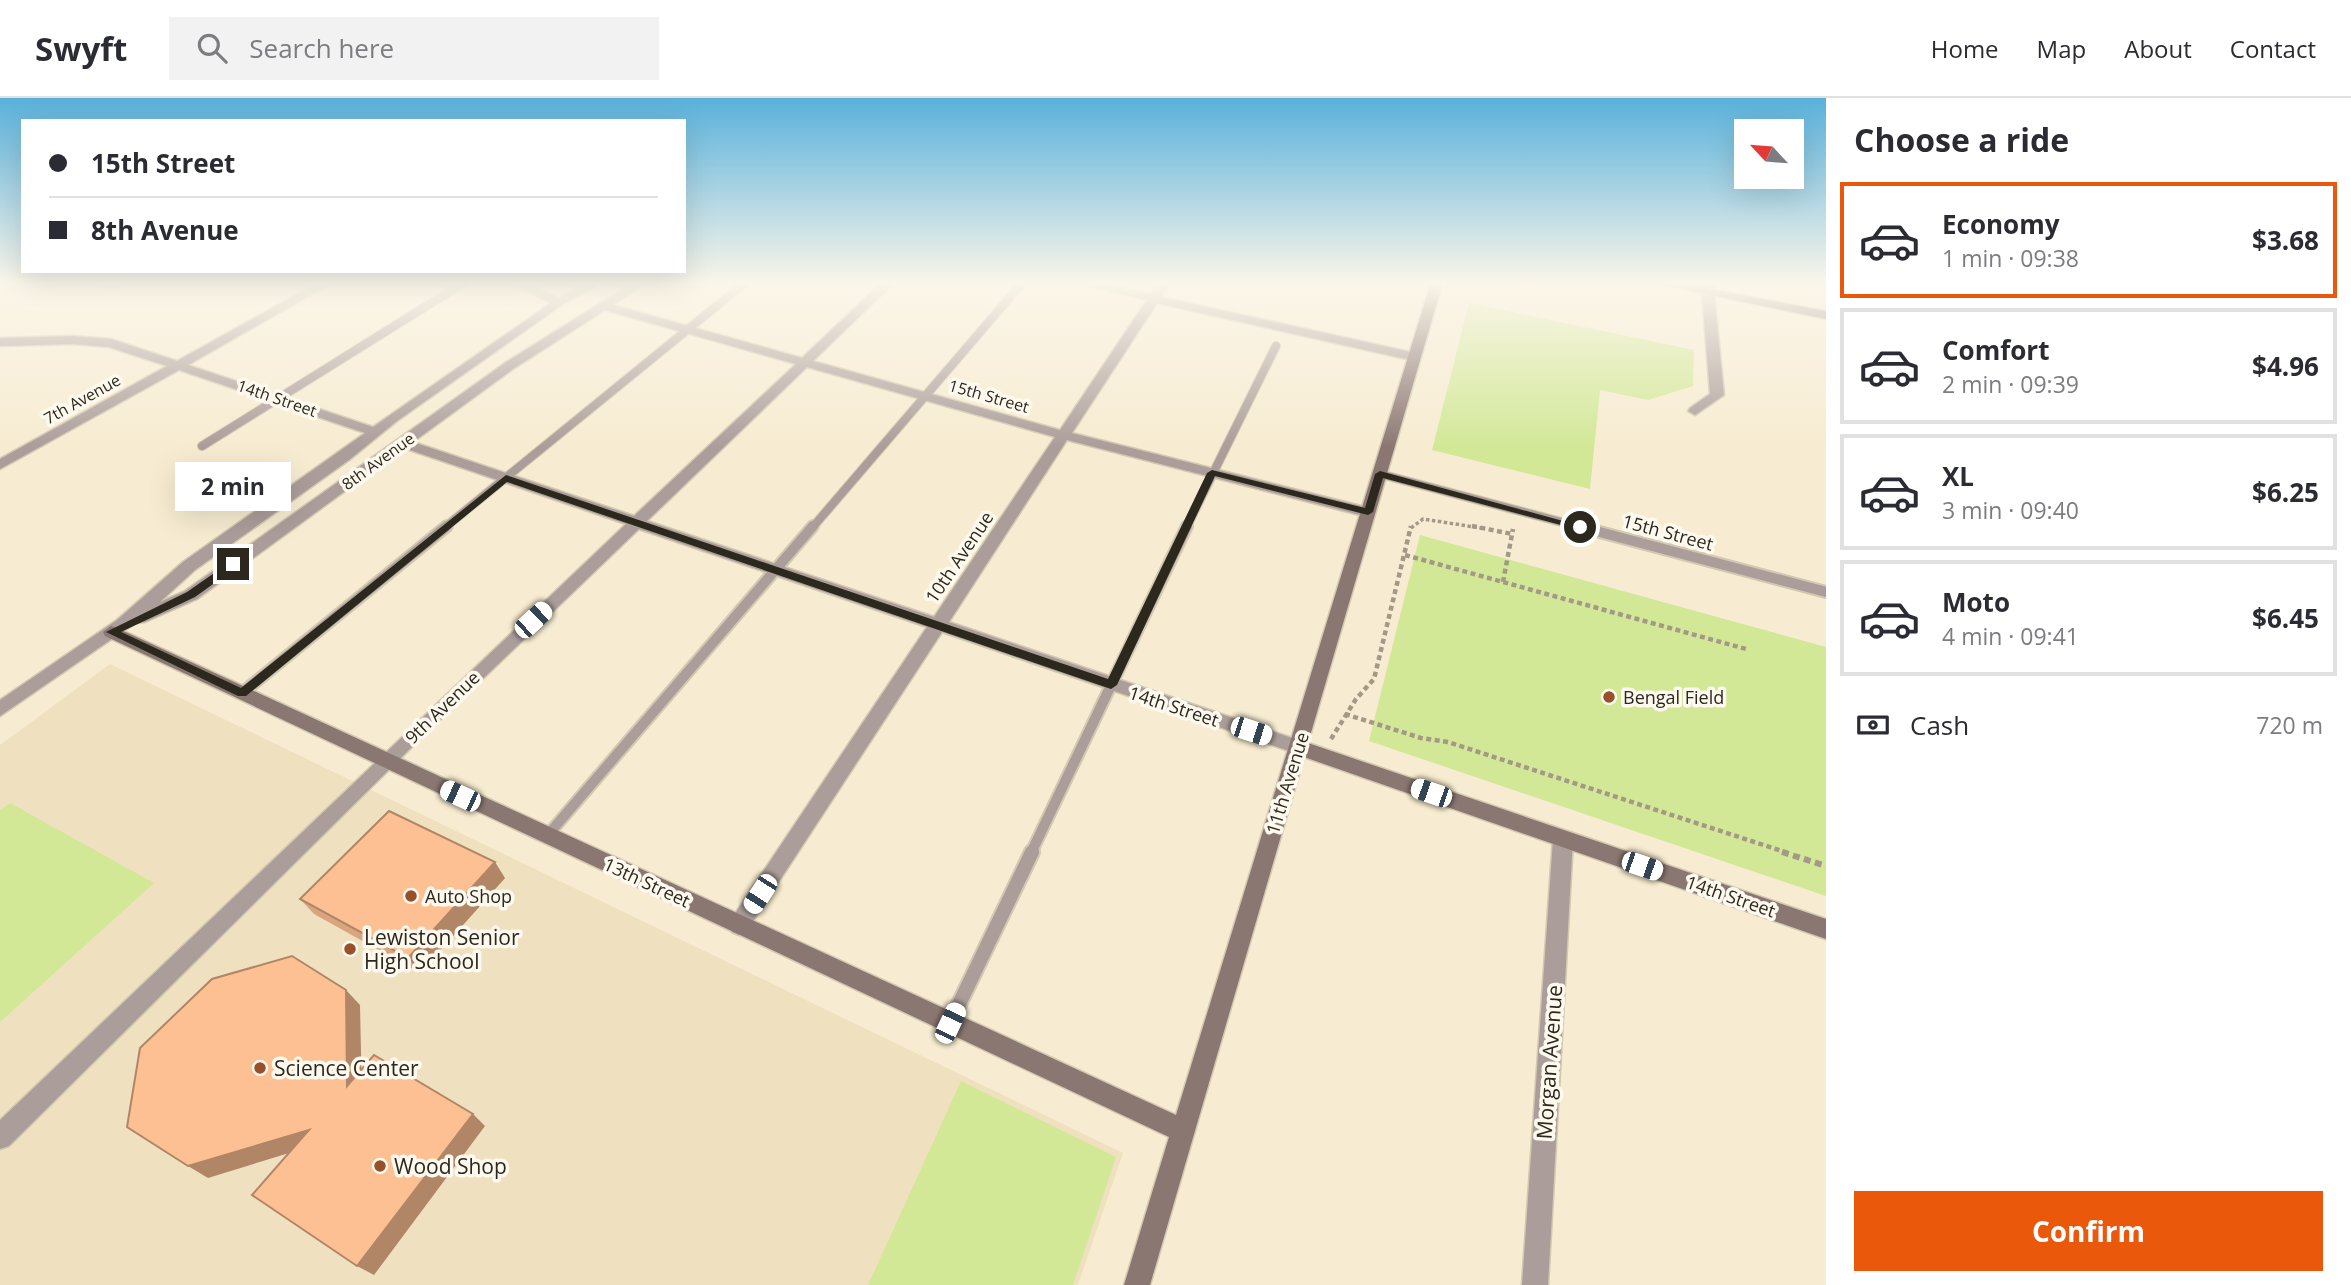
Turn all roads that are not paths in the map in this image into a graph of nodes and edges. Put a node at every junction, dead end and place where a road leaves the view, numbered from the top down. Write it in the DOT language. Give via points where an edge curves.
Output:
graph roads {
  1 [pos="228,337"];
  2 [pos="376,337"];
  3 [pos="509,337"];
  4 [pos="554,337"];
  5 [pos="679,337"];
  6 [pos="714,337"];
  7 [pos="831,337"];
  8 [pos="976,337"];
  9 [pos="1128,337"];
  10 [pos="1327,337"];
  11 [pos="1421,337"];
  12 [pos="1712,337"];
  13 [pos="0,342"];
  14 [pos="1276,346"];
  15 [pos="1415,357"];
  16 [pos="804,363"];
  17 [pos="179,365"];
  18 [pos="925,397"];
  19 [pos="278,399"];
  20 [pos="1695,411"];
  21 [pos="375,432"];
  22 [pos="1063,435"];
  23 [pos="403,443"];
  24 [pos="202,446"];
  25 [pos="0,465"];
  26 [pos="1212,473"];
  27 [pos="1380,474"];
  28 [pos="506,478"];
  29 [pos="1368,512"];
  30 [pos="635,522"];
  31 [pos="777,571"];
  32 [pos="1826,592"];
  33 [pos="936,626"];
  34 [pos="111,632"];
  35 [pos="1111,685"];
  36 [pos="242,693"];
  37 [pos="0,709"];
  38 [pos="1298,747"];
  39 [pos="386,761"];
  40 [pos="547,836"];
  41 [pos="1563,839"];
  42 [pos="739,925"];
  43 [pos="1826,929"];
  44 [pos="950,1023"];
  45 [pos="1183,1131"];
  46 [pos="0,1136"];
  47 [pos="1137,1285"];
  48 [pos="1535,1285"];
  1 -- 17 [label="street, 7th Avenue"];
  2 -- 19 [label="lane"];
  3 -- 21 [label="street, 8th Avenue"];
  4 -- 23 [label="street, 8th Avenue"];
  5 -- 28 [label="lane"];
  6 -- 16 [label="street, 15th Street"];
  7 -- 16 [label="street, 9th Avenue"];
  8 -- 18 [label="lane"];
  9 -- 22 [label="street, 10th Avenue"];
  10 -- 15 [label="street"];
  11 -- 15 [label="main road, 11th Avenue"];
  12 -- 20 [label="street" via="1717,396"];
  13 -- 17 [label="street, 14th Street" via="95,340"];
  14 -- 26 [label="lane"];
  15 -- 27 [label="main road, 11th Avenue"];
  16 -- 18 [label="street, 15th Street"];
  16 -- 30 [label="street, 9th Avenue"];
  17 -- 19 [label="street, 14th Street"];
  17 -- 25 [label="street, 7th Avenue"];
  18 -- 22 [label="street, 15th Street"];
  18 -- 31 [label="lane"];
  19 -- 21 [label="street, 14th Street"];
  19 -- 24 [label="lane"];
  21 -- 34 [label="street, 8th Avenue" via="189,566"];
  22 -- 26 [label="street, 15th Street"];
  22 -- 33 [label="street, 10th Avenue"];
  23 -- 28 [label="street, 14th Street"];
  23 -- 34 [label="street, 8th Avenue" via="191,594"];
  26 -- 29 [label="street, 15th Street"];
  26 -- 35 [label="lane"];
  27 -- 29 [label="main road, 11th Avenue"];
  27 -- 32 [label="lane, 15th Street"];
  28 -- 30 [label="street, 14th Street"];
  28 -- 36 [label="lane"];
  29 -- 38 [label="main road, 11th Avenue"];
  30 -- 31 [label="street, 14th Street"];
  30 -- 39 [label="street, 9th Avenue"];
  31 -- 33 [label="street, 14th Street"];
  31 -- 40 [label="lane"];
  33 -- 35 [label="street, 14th Street"];
  33 -- 42 [label="street, 10th Avenue"];
  34 -- 36 [label="main road, 13th Street"];
  34 -- 37 [label="street, 8th Avenue"];
  35 -- 38 [label="street, 14th Street"];
  35 -- 44 [label="lane"];
  36 -- 39 [label="main road, 13th Street"];
  38 -- 41 [label="main road, 14th Street"];
  38 -- 45 [label="main road, 11th Avenue"];
  39 -- 40 [label="main road, 13th Street"];
  39 -- 46 [label="street, 9th Avenue"];
  40 -- 42 [label="main road, 13th Street"];
  41 -- 43 [label="main road, 14th Street"];
  41 -- 48 [label="street, Morgan Avenue"];
  42 -- 44 [label="main road, 13th Street"];
  44 -- 45 [label="main road, 13th Street"];
  45 -- 47 [label="main road, 11th Avenue"];
}
